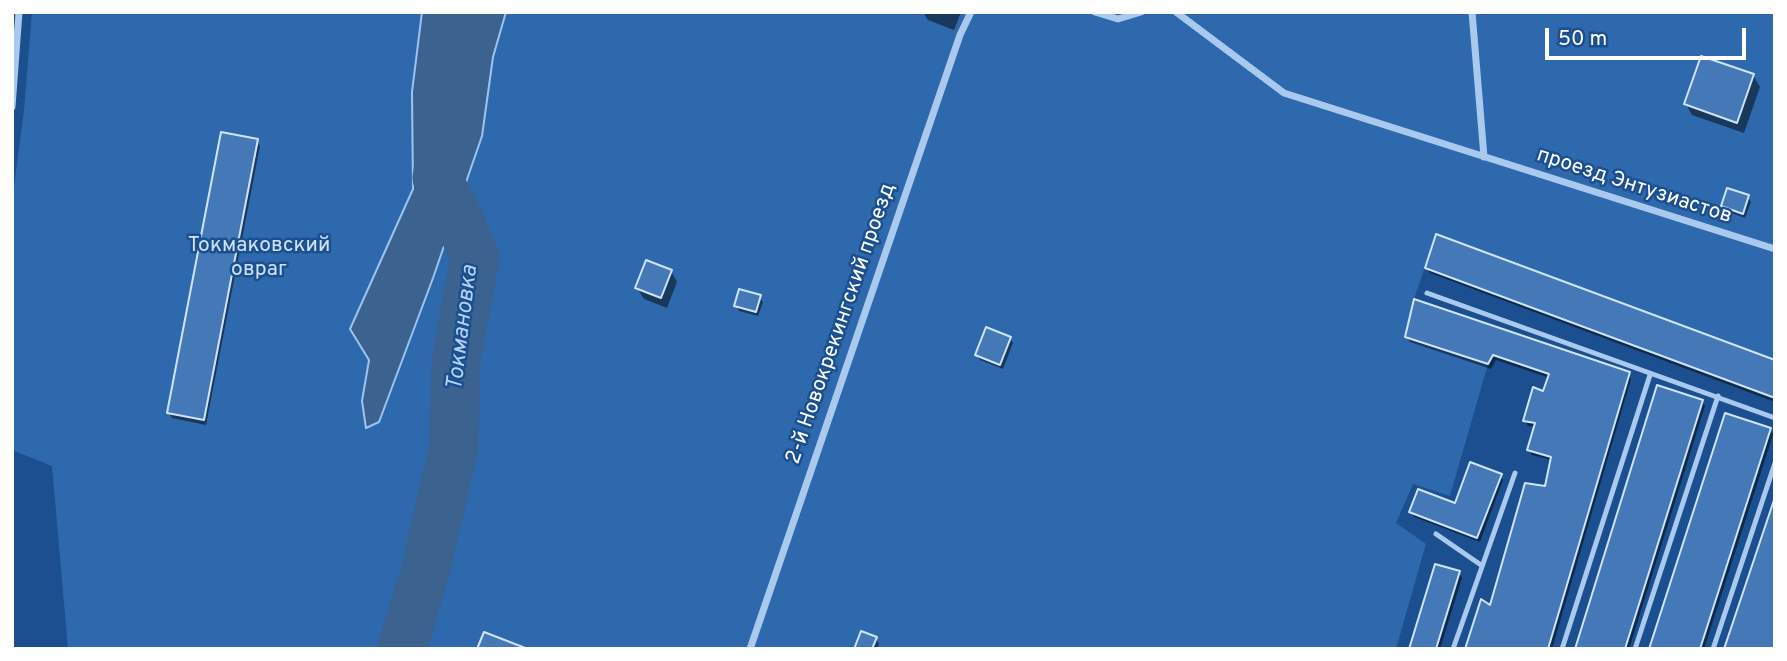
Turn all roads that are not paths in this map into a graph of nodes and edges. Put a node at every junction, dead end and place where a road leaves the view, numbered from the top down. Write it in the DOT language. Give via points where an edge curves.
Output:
graph roads {
  1 [pos="19,12"];
  2 [pos="971,12"];
  3 [pos="1095,12"];
  4 [pos="1141,12"];
  5 [pos="1176,12"];
  6 [pos="1472,12"];
  7 [pos="14,92"];
  8 [pos="12,107"];
  9 [pos="1484,157"];
  10 [pos="1775,249"];
  11 [pos="1427,293"];
  12 [pos="1650,375"];
  13 [pos="1718,396"];
  14 [pos="1775,418"];
  15 [pos="1775,463"];
  16 [pos="1515,472"];
  17 [pos="1436,534"];
  18 [pos="1481,565"];
  19 [pos="750,649"];
  20 [pos="1453,649"];
  21 [pos="1562,649"];
  22 [pos="1635,649"];
  23 [pos="1713,649"];
  1 -- 7 [label="street"];
  2 -- 19 [label="street, 2-й Новокрекингский проезд"];
  3 -- 4 [label="street" via="1118,19"];
  5 -- 9 [label="street, проезд Энтузиастов" via="1284,93"];
  6 -- 9 [label="street"];
  7 -- 8 [label="street"];
  9 -- 10 [label="street, проезд Энтузиастов"];
  11 -- 12 [label="lane"];
  12 -- 13 [label="lane"];
  12 -- 21 [label="lane"];
  13 -- 14 [label="lane"];
  13 -- 22 [label="lane"];
  15 -- 23 [label="lane"];
  16 -- 18 [label="lane"];
  17 -- 18 [label="lane"];
  18 -- 20 [label="lane"];
}
